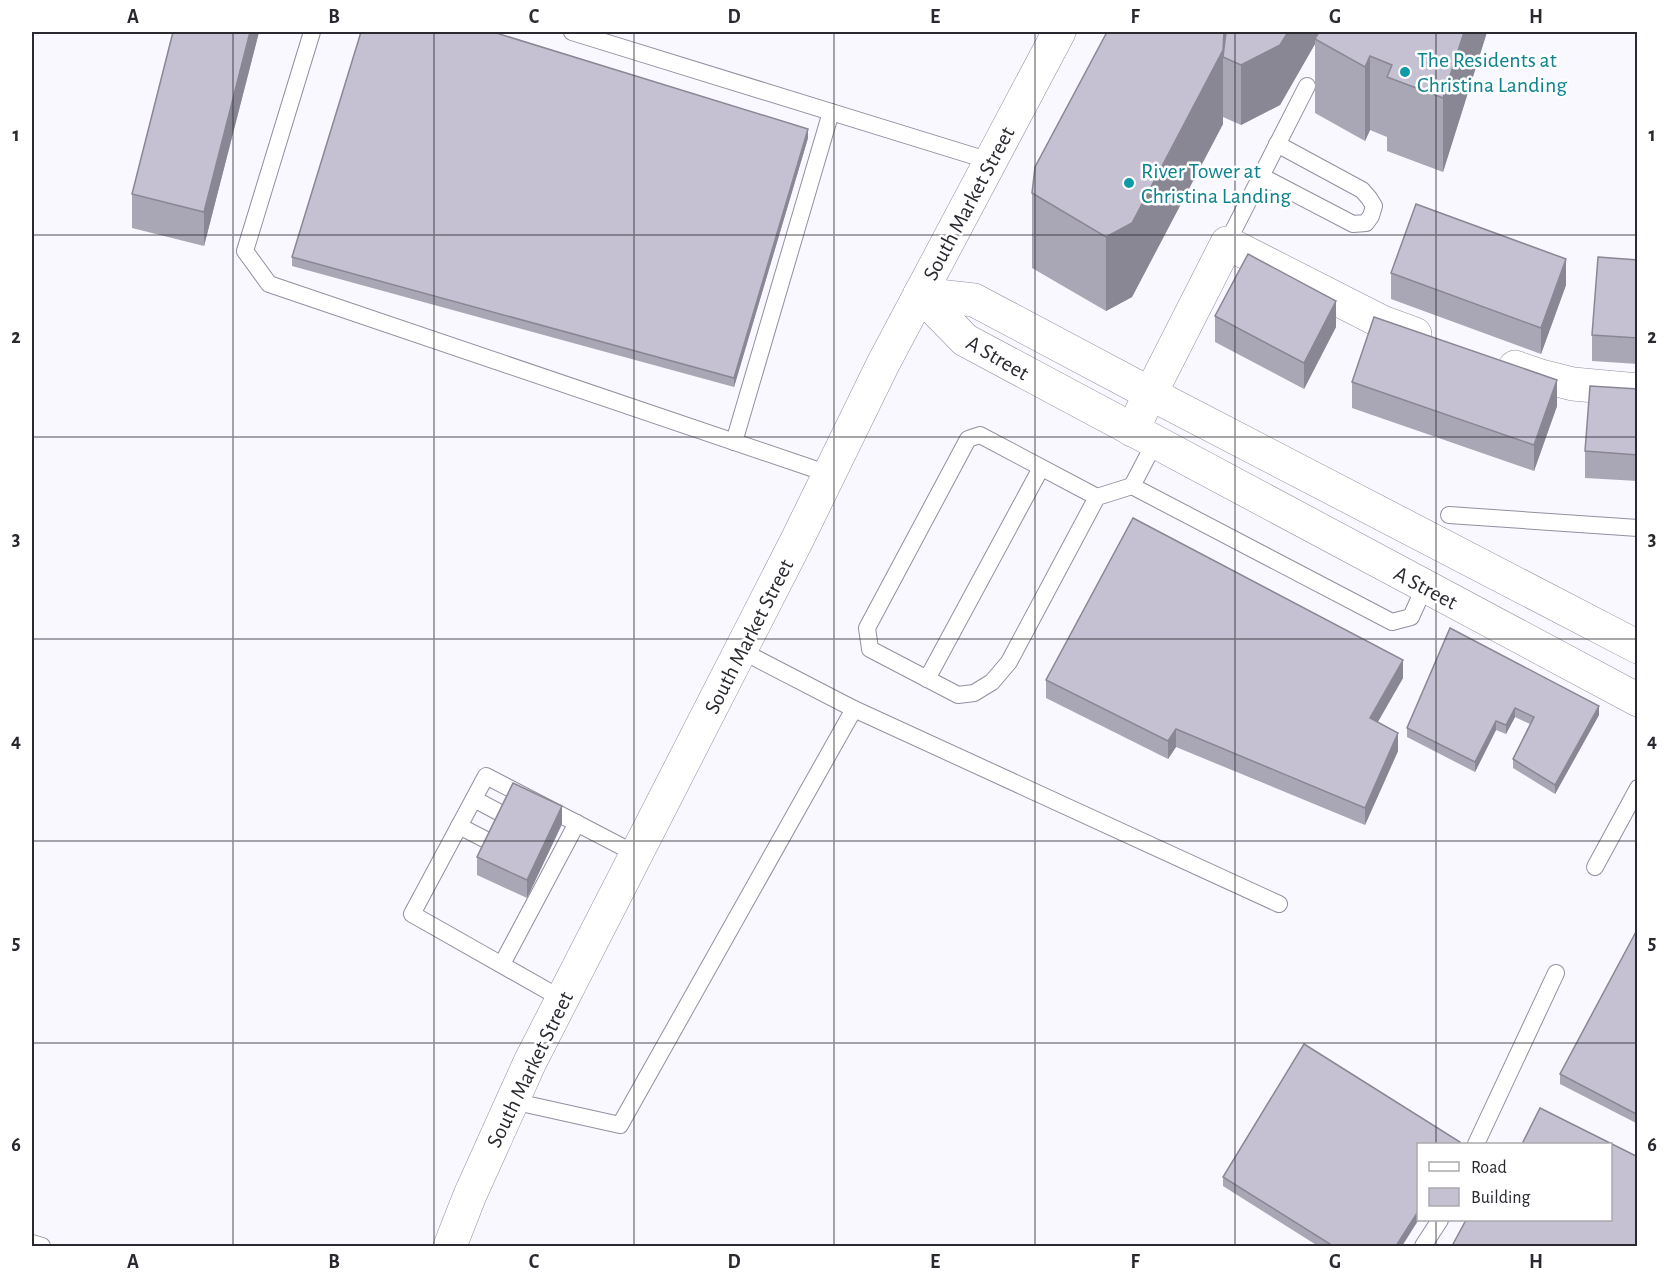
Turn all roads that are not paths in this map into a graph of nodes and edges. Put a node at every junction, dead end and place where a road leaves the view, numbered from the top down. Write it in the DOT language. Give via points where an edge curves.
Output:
graph roads {
  1 [pos="312,32"];
  2 [pos="572,32"];
  3 [pos="1059,32"];
  4 [pos="1307,86"];
  5 [pos="831,112"];
  6 [pos="1277,144"];
  7 [pos="990,161"];
  8 [pos="1261,176"];
  9 [pos="1227,243"];
  10 [pos="920,294"];
  11 [pos="1438,342"];
  12 [pos="1490,359"];
  13 [pos="1638,390"];
  14 [pos="1150,394"];
  15 [pos="1143,436"];
  16 [pos="734,442"];
  17 [pos="1041,468"];
  18 [pos="829,474"];
  19 [pos="1132,486"];
  20 [pos="1097,497"];
  21 [pos="1449,514"];
  22 [pos="1638,528"];
  23 [pos="1425,586"];
  24 [pos="1638,647"];
  25 [pos="740,650"];
  26 [pos="927,679"];
  27 [pos="1638,700"];
  28 [pos="854,709"];
  29 [pos="1638,788"];
  30 [pos="474,799"];
  31 [pos="506,816"];
  32 [pos="577,823"];
  33 [pos="459,826"];
  34 [pos="492,843"];
  35 [pos="636,854"];
  36 [pos="1595,867"];
  37 [pos="1279,904"];
  38 [pos="502,964"];
  39 [pos="1556,973"];
  40 [pos="562,999"];
  41 [pos="512,1101"];
  42 [pos="1476,1143"];
  43 [pos="1439,1221"];
  44 [pos="32,1243"];
  45 [pos="42,1246"];
  46 [pos="450,1246"];
  47 [pos="1423,1246"];
  1 -- 16 [label="lane" via="245,250 269,284"];
  2 -- 5 [label="lane"];
  3 -- 7 [label="street, South Market Street"];
  4 -- 6 [label="lane"];
  5 -- 7 [label="lane"];
  5 -- 16 [label="lane"];
  6 -- 8 [label="lane"];
  6 -- 8 [label="lane" via="1362,190 1374,206 1371,216 1366,223 1353,224"];
  7 -- 10 [label="street, South Market Street"];
  8 -- 9 [label="lane"];
  9 -- 11 [label="street" via="1382,322"];
  9 -- 14 [label="street"];
  10 -- 14 [label="street, A Street" via="974,300"];
  10 -- 15 [label="street, A Street" via="965,340"];
  10 -- 18 [label="street, South Market Street"];
  12 -- 13 [label="street" via="1573,384"];
  14 -- 15 [label="street"];
  14 -- 24 [label="street, A Street"];
  15 -- 19 [label="lane"];
  15 -- 23 [label="street, A Street"];
  16 -- 18 [label="lane"];
  17 -- 20 [label="lane"];
  17 -- 26 [label="lane"];
  17 -- 26 [label="lane" via="980,435 968,440 867,628 870,649"];
  18 -- 25 [label="street, South Market Street"];
  19 -- 20 [label="lane"];
  19 -- 23 [label="lane" via="1392,622 1411,617"];
  20 -- 26 [label="lane" via="1009,662 992,682 974,693 958,695"];
  21 -- 22 [label="lane"];
  23 -- 27 [label="street, A Street"];
  25 -- 28 [label="lane"];
  25 -- 35 [label="street, South Market Street"];
  28 -- 37 [label="lane"];
  28 -- 41 [label="lane" via="620,1125"];
  29 -- 36 [label="lane"];
  30 -- 31 [label="lane"];
  30 -- 32 [label="lane" via="486,776"];
  30 -- 33 [label="lane"];
  32 -- 35 [label="lane"];
  32 -- 38 [label="lane" via="559,844"];
  33 -- 34 [label="lane"];
  33 -- 38 [label="lane" via="412,914"];
  35 -- 40 [label="street, South Market Street"];
  38 -- 40 [label="lane"];
  39 -- 42 [label="lane"];
  40 -- 41 [label="street, South Market Street"];
  41 -- 46 [label="street, South Market Street"];
  43 -- 47 [label="lane"];
  44 -- 45 [label="lane"];
}
